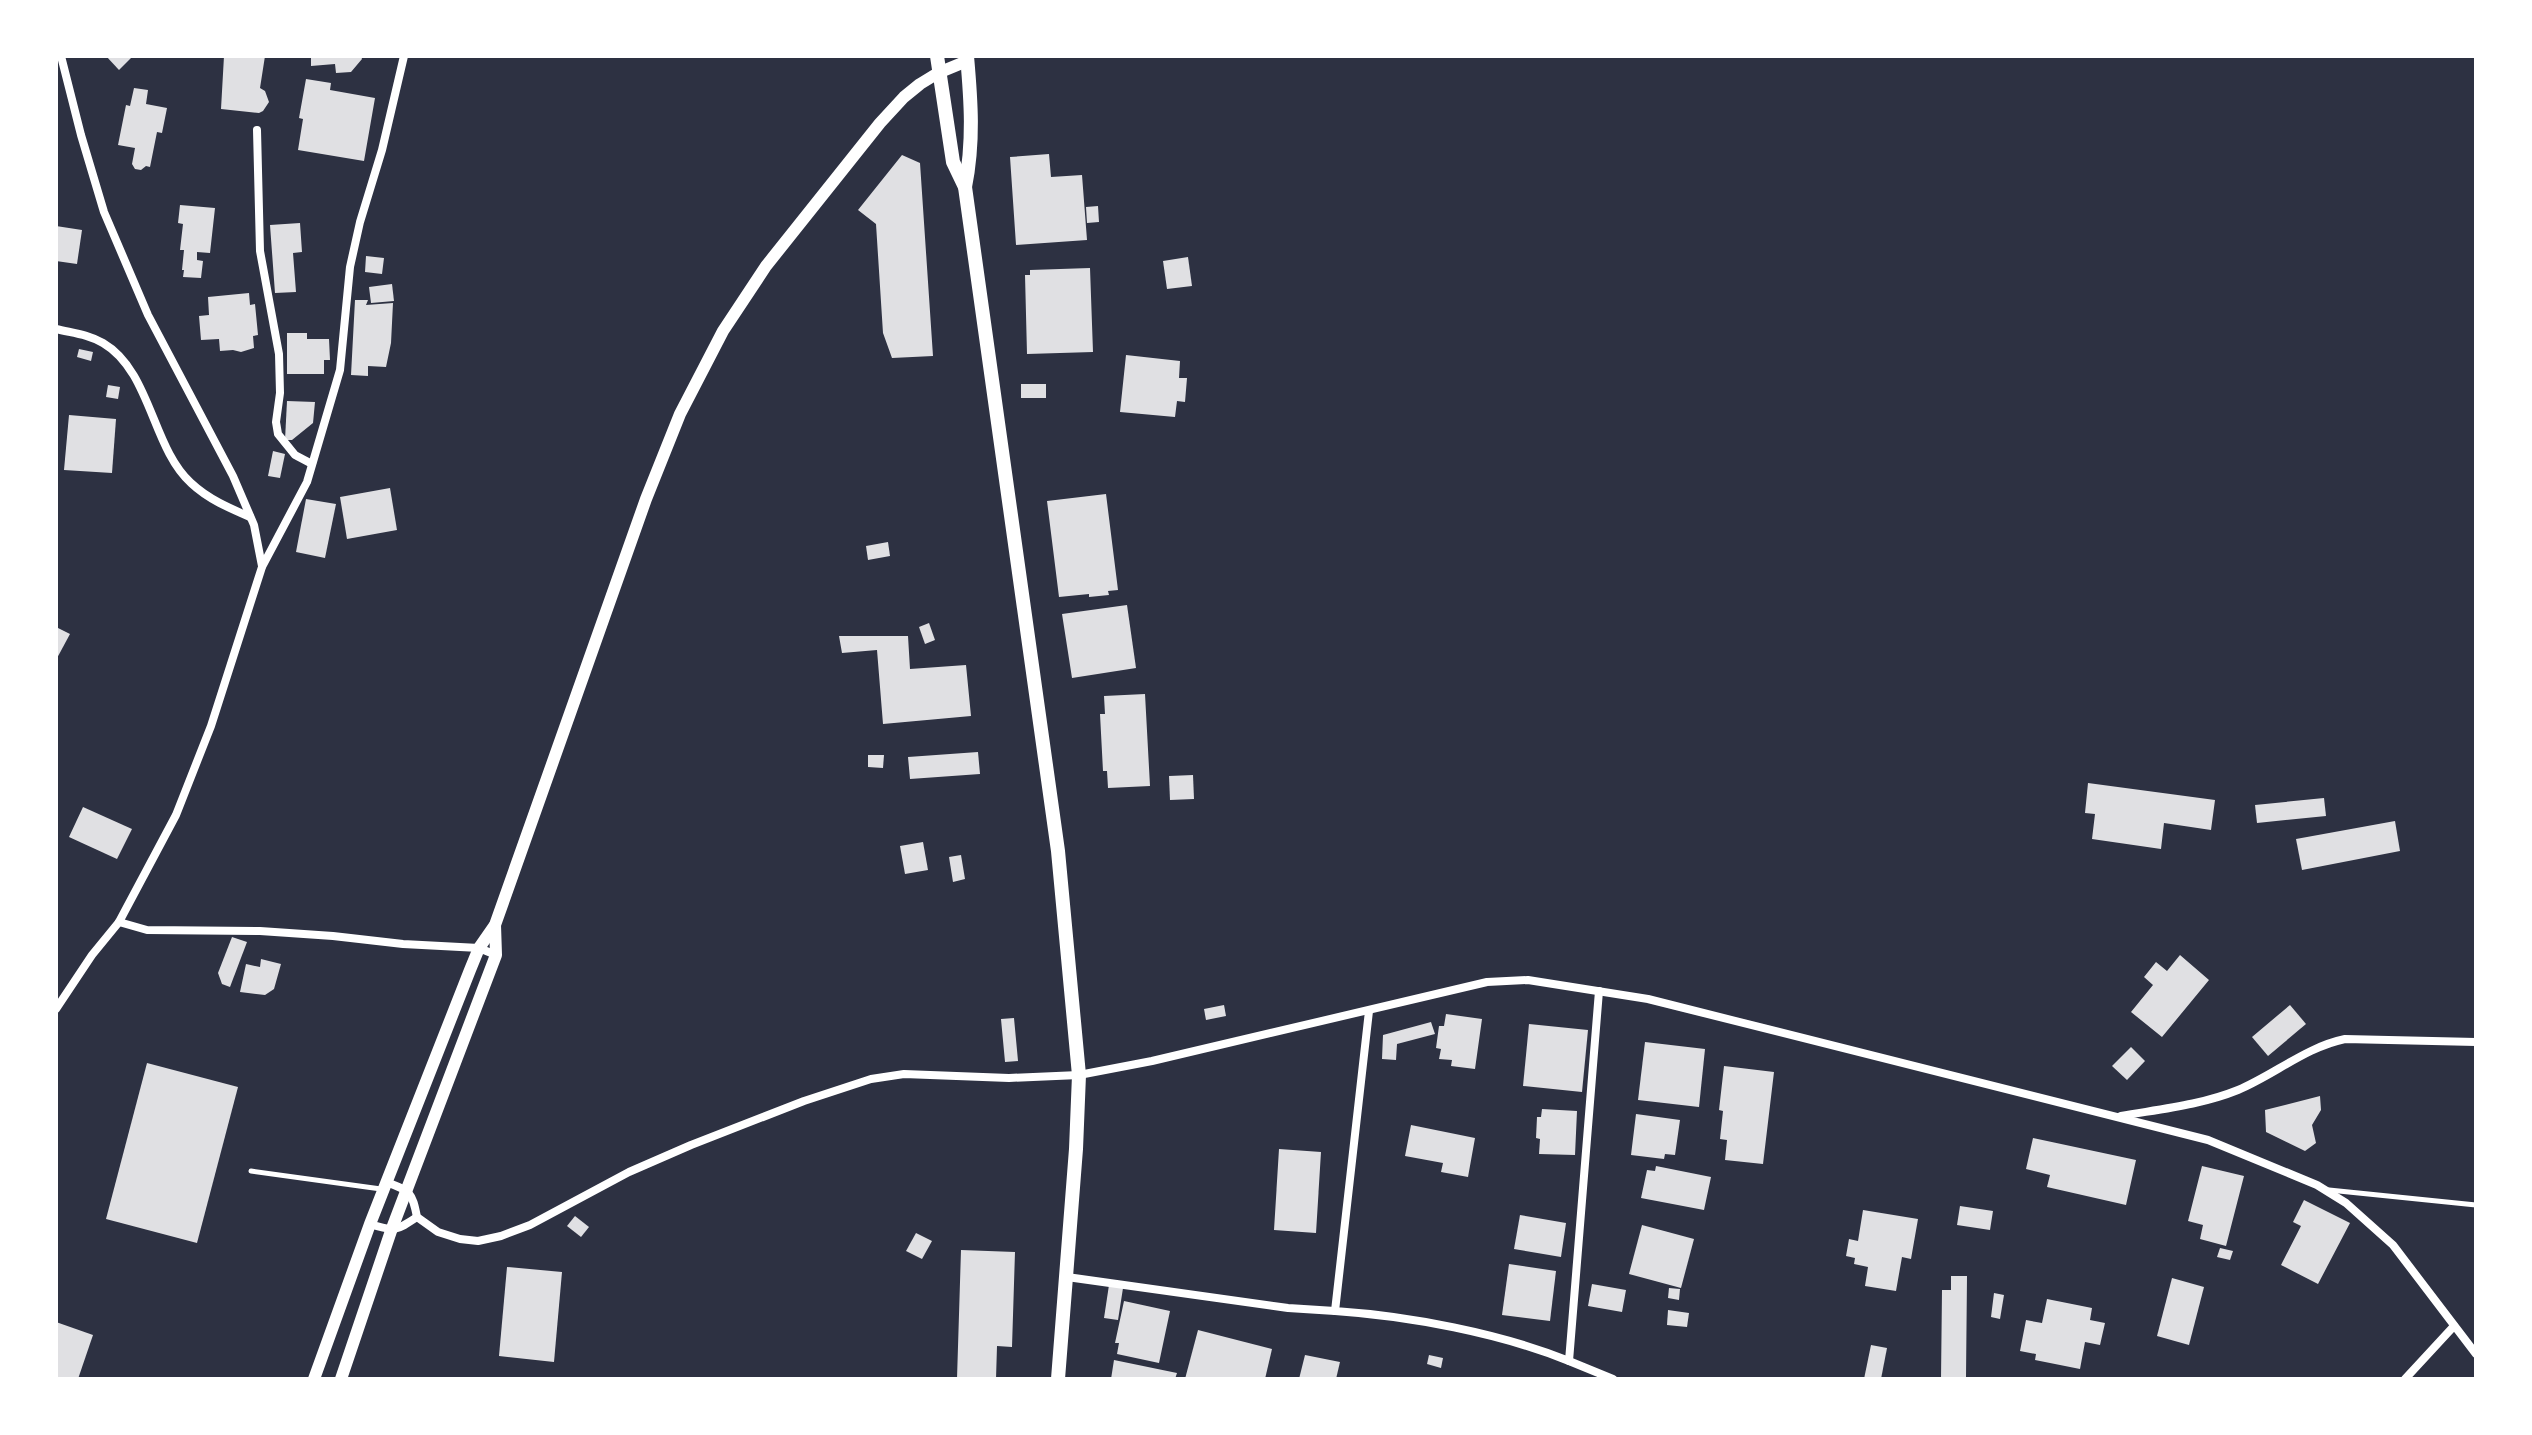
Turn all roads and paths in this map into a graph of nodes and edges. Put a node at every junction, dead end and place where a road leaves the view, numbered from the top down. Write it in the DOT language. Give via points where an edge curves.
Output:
graph roads {
  1 [pos="404,56"];
  2 [pos="937,56"];
  3 [pos="58,57"];
  4 [pos="967,59"];
  5 [pos="938,73"];
  6 [pos="257,130"];
  7 [pos="965,187"];
  8 [pos="56,329"];
  9 [pos="312,464"];
  10 [pos="250,517"];
  11 [pos="262,567"];
  12 [pos="119,922"];
  13 [pos="495,925"];
  14 [pos="479,948"];
  15 [pos="496,955"];
  16 [pos="1599,991"];
  17 [pos="56,1009"];
  18 [pos="1369,1011"];
  19 [pos="2476,1042"];
  20 [pos="1079,1075"];
  21 [pos="2117,1116"];
  22 [pos="251,1171"];
  23 [pos="385,1186"];
  24 [pos="407,1190"];
  25 [pos="2324,1190"];
  26 [pos="2476,1205"];
  27 [pos="417,1217"];
  28 [pos="370,1224"];
  29 [pos="391,1231"];
  30 [pos="1067,1277"];
  31 [pos="1335,1311"];
  32 [pos="2454,1326"];
  33 [pos="2476,1354"];
  34 [pos="1569,1361"];
  35 [pos="314,1379"];
  36 [pos="341,1379"];
  37 [pos="1058,1379"];
  38 [pos="1613,1379"];
  39 [pos="2405,1379"];
  1 -- 9 [label="street" via="350,267 340,370"];
  2 -- 5 [label="main road"];
  3 -- 10 [label="street" via="104,212 148,315"];
  4 -- 5 [label="street"];
  4 -- 7 [label="main road" via="972,130"];
  5 -- 7 [label="main road" via="953,162"];
  5 -- 13 [label="street" via="904,97 880,123 766,266 723,331 680,414 646,499"];
  6 -- 9 [label="street" via="260,251 279,354 276,422 278,434 295,455"];
  7 -- 20 [label="main road" via="1058,851"];
  8 -- 10 [label="street" via="85,335 119,356 189,482"];
  9 -- 11 [label="street"];
  10 -- 11 [label="street"];
  11 -- 12 [label="street" via="176,815"];
  12 -- 14 [label="street" via="147,930 260,931"];
  12 -- 17 [label="street"];
  13 -- 14 [label="street"];
  13 -- 15 [label="street"];
  14 -- 15 [label="street"];
  14 -- 23 [label="street"];
  15 -- 24 [label="street"];
  16 -- 18 [label="street" via="1528,980 1487,982"];
  16 -- 21 [label="street"];
  16 -- 34 [label="street"];
  18 -- 20 [label="street"];
  18 -- 31 [label="street"];
  19 -- 21 [label="street" via="2325,1043 2238,1090 2202,1103"];
  20 -- 27 [label="street" via="904,1074 871,1079 691,1145 501,1236 460,1239"];
  20 -- 30 [label="main road"];
  21 -- 25 [label="street" via="2208,1140"];
  22 -- 23 [label="lane"];
  23 -- 24 [label="street"];
  23 -- 28 [label="street"];
  24 -- 27 [label="street"];
  24 -- 29 [label="street"];
  25 -- 26 [label="lane"];
  25 -- 32 [label="street" via="2393,1245"];
  27 -- 29 [label="street"];
  28 -- 29 [label="street"];
  28 -- 35 [label="street"];
  29 -- 36 [label="street"];
  30 -- 31 [label="street"];
  30 -- 37 [label="main road"];
  31 -- 34 [label="street" via="1512,1341"];
  32 -- 33 [label="street"];
  32 -- 39 [label="street"];
  34 -- 38 [label="street"];
}
